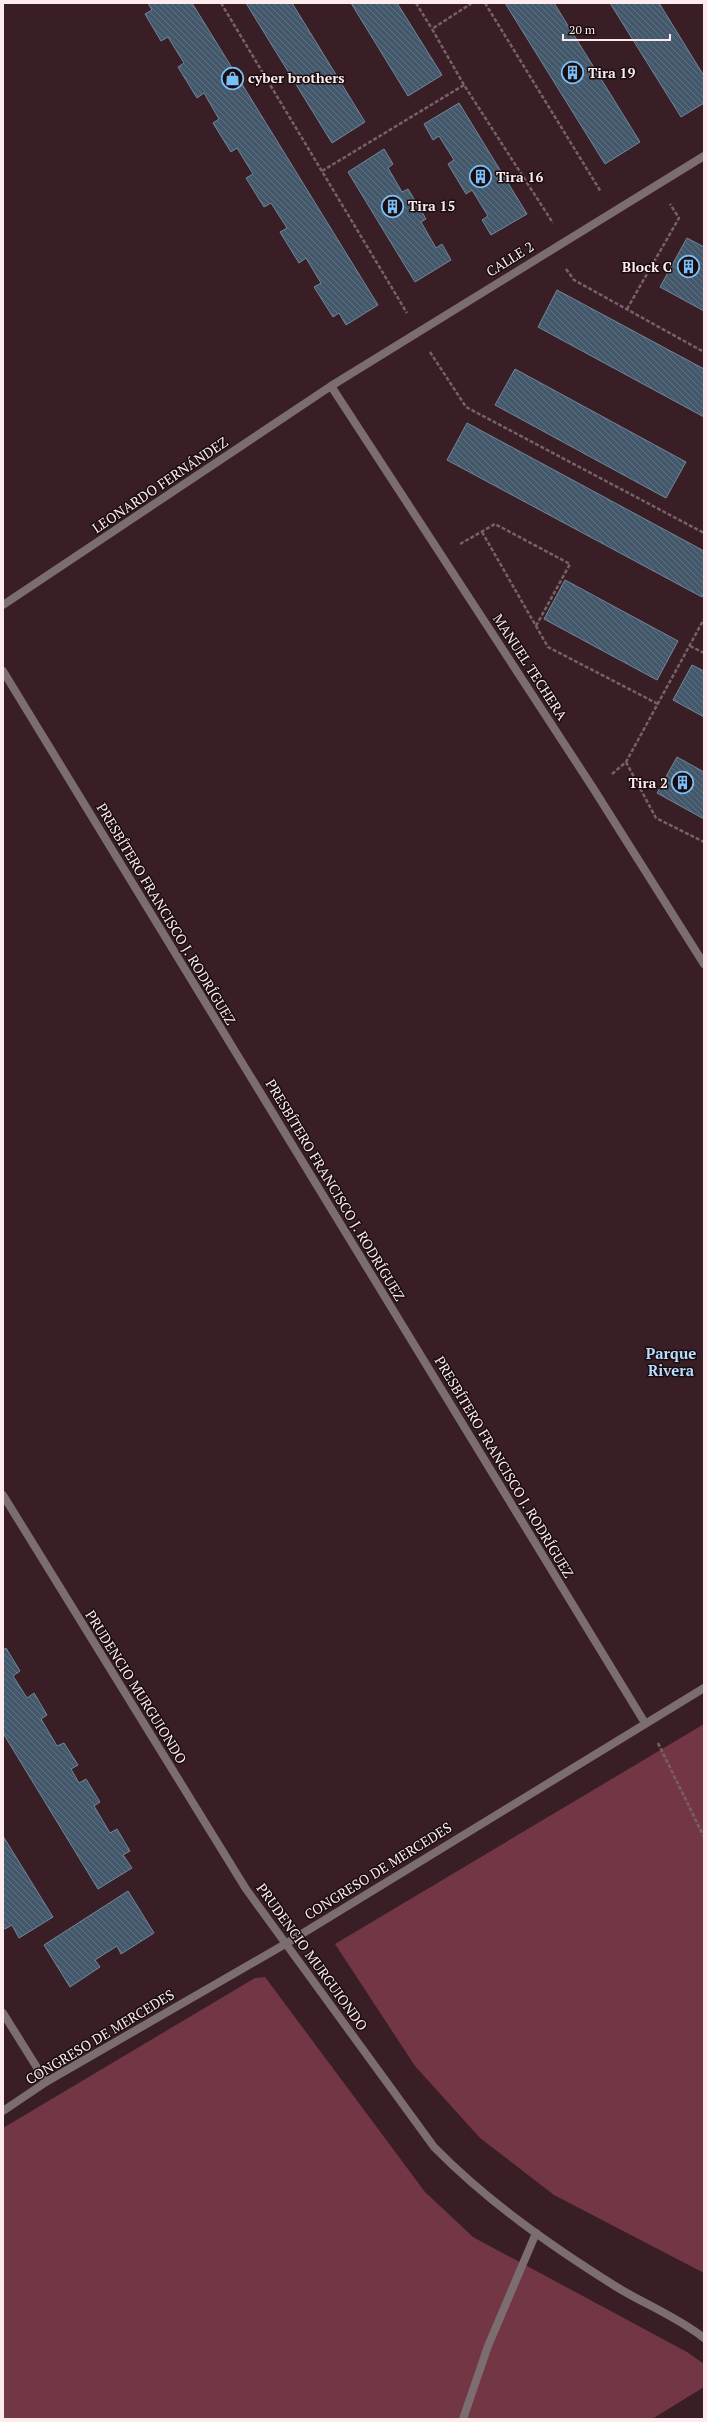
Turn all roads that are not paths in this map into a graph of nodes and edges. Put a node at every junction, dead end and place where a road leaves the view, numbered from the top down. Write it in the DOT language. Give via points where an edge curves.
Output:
graph roads {
  1 [pos="704,156"];
  2 [pos="331,386"];
  3 [pos="3,605"];
  4 [pos="3,671"];
  5 [pos="704,964"];
  6 [pos="3,1495"];
  7 [pos="704,1688"];
  8 [pos="645,1723"];
  9 [pos="287,1943"];
  10 [pos="3,2013"];
  11 [pos="46,2082"];
  12 [pos="3,2111"];
  13 [pos="536,2233"];
  14 [pos="704,2338"];
  15 [pos="463,2419"];
  1 -- 2 [label="street, CALLE 2"];
  2 -- 3 [label="street, LEONARDO FERNÁNDEZ"];
  2 -- 5 [label="street, MANUEL TECHERA" via="593,788"];
  4 -- 8 [label="street, PRESBÍTERO FRANCISCO J. RODRÍGUEZ"];
  6 -- 9 [label="street, PRUDENCIO MURGUIONDO" via="246,1889"];
  7 -- 8 [label="street, CONGRESO DE MERCEDES"];
  8 -- 9 [label="street, CONGRESO DE MERCEDES"];
  9 -- 11 [label="street, CONGRESO DE MERCEDES"];
  9 -- 13 [label="street, PRUDENCIO MURGUIONDO" via="434,2148 461,2175 513,2218"];
  10 -- 11 [label="street"];
  11 -- 12 [label="street, CONGRESO DE MERCEDES"];
  13 -- 14 [label="street, PRUDENCIO MURGUIONDO" via="616,2286 684,2323"];
  13 -- 15 [label="street" via="488,2346"];
}
